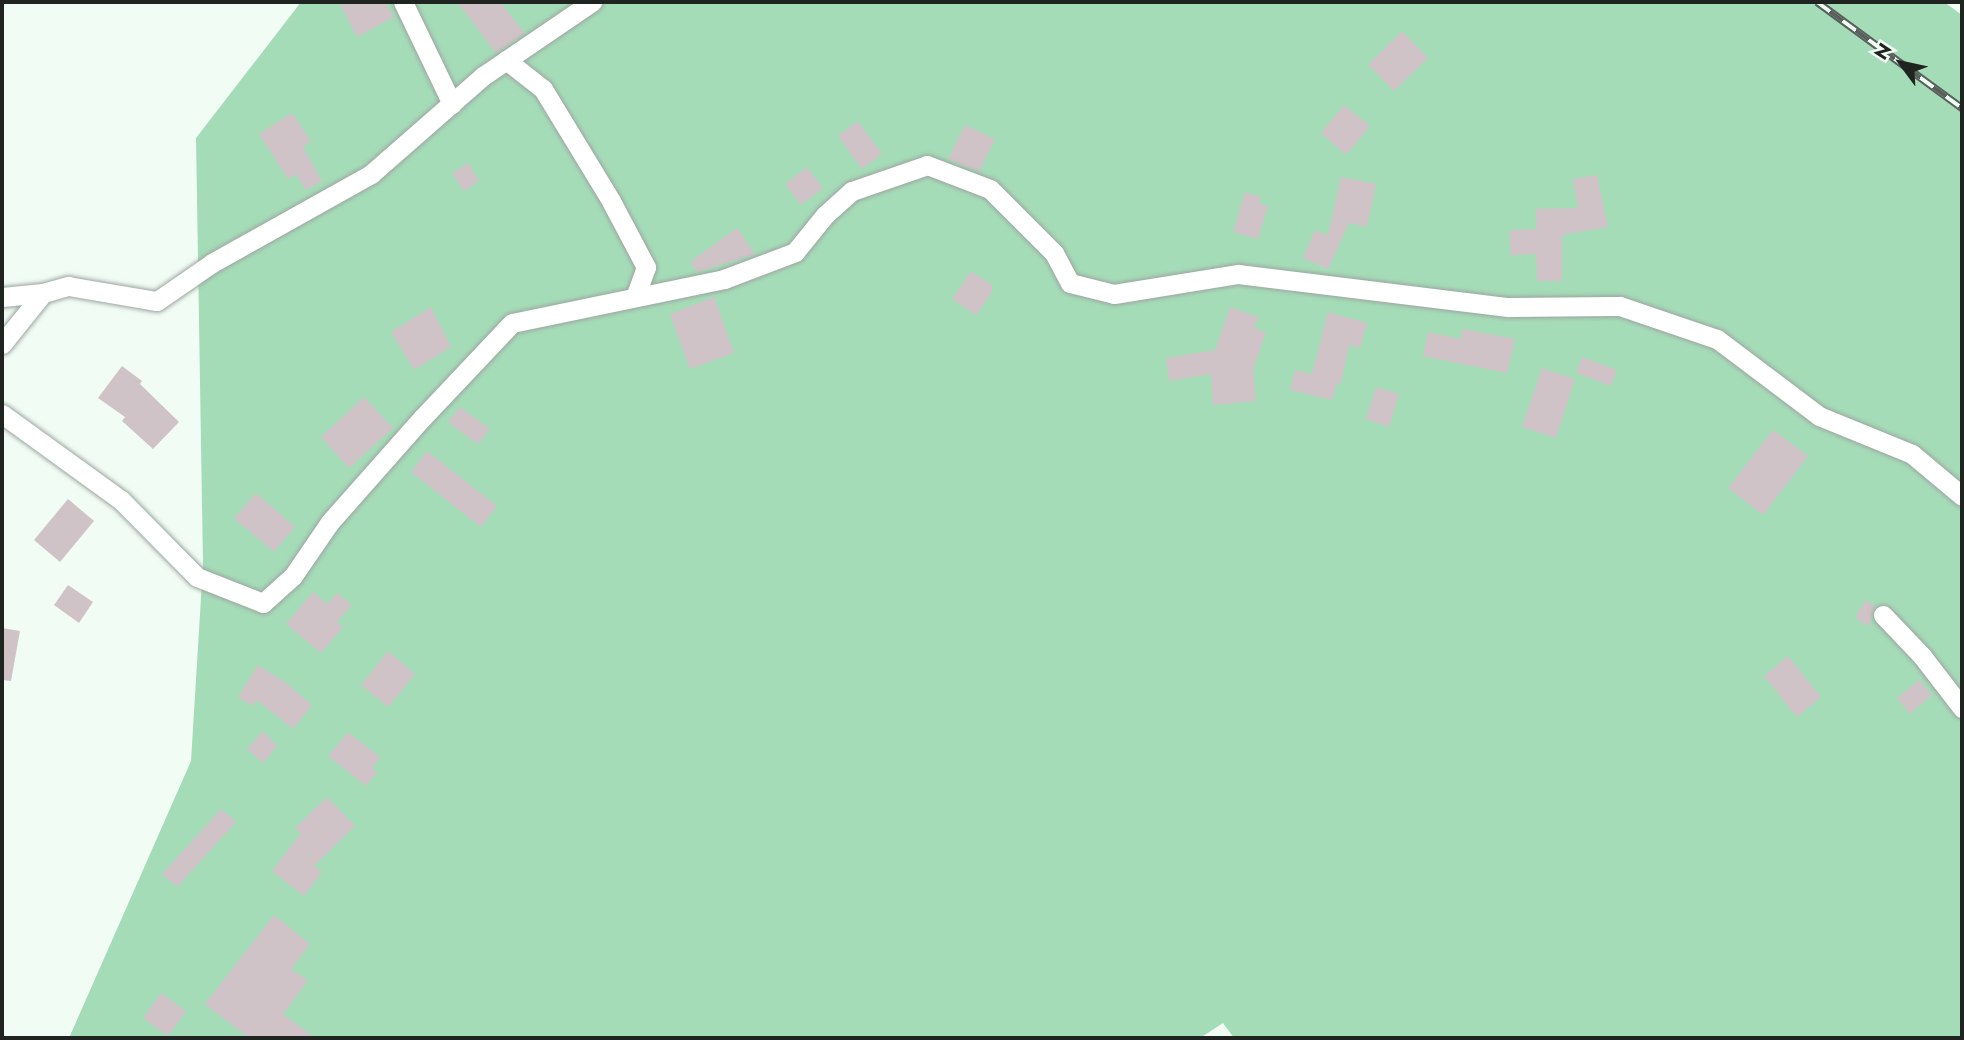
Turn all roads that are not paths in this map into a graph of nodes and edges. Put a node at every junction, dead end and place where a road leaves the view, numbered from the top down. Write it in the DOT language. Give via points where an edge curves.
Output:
graph roads {
  1 [pos="403,2"];
  2 [pos="592,2"];
  3 [pos="506,60"];
  4 [pos="452,103"];
  5 [pos="44,293"];
  6 [pos="2,297"];
  7 [pos="635,297"];
  8 [pos="2,344"];
  9 [pos="2,414"];
  10 [pos="1962,496"];
  11 [pos="1883,615"];
  12 [pos="1962,708"];
  1 -- 4 [label="street"];
  2 -- 3 [label="street"];
  3 -- 4 [label="street"];
  3 -- 7 [label="street" via="543,89 611,201 646,267"];
  4 -- 5 [label="street" via="371,174 212,263 157,301 68,286"];
  5 -- 6 [label="street"];
  5 -- 8 [label="street"];
  7 -- 9 [label="street" via="512,323 330,523 293,576 263,603 197,577 121,500"];
  7 -- 10 [label="street" via="724,279 794,252 852,191 928,165 989,189 1054,253 1070,283 1114,294 1238,274 1508,307 1620,306 1717,340 1819,416 1912,454"];
  11 -- 12 [label="street"];
}
